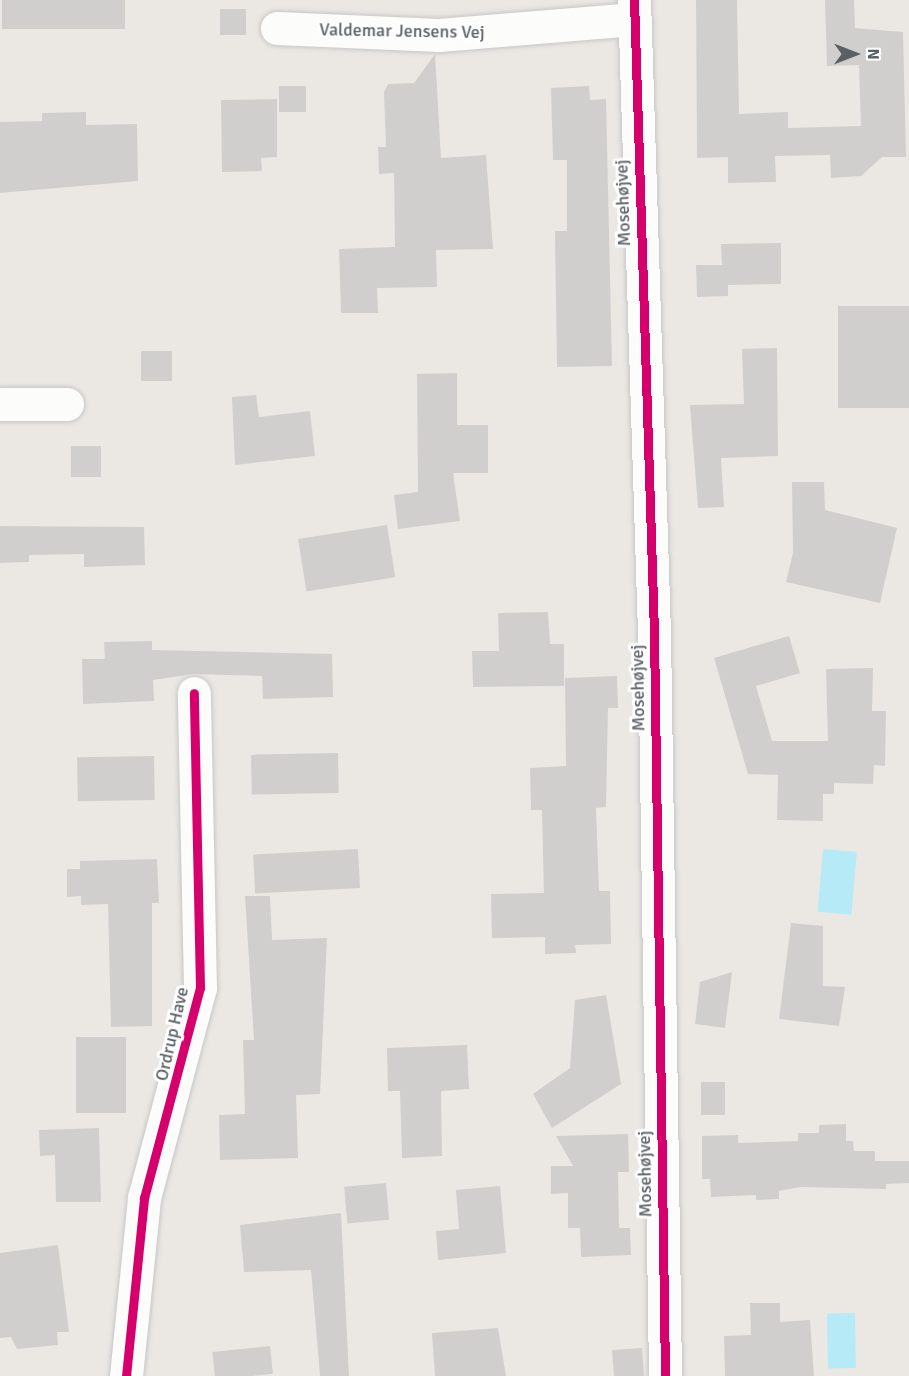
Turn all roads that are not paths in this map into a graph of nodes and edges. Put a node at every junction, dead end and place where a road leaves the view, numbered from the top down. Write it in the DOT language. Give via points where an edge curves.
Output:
graph roads {
  1 [pos="634,10"];
  2 [pos="277,28"];
  3 [pos="0,404"];
  4 [pos="67,404"];
  5 [pos="194,693"];
  6 [pos="126,1376"];
  7 [pos="664,1376"];
  1 -- 2 [label="street, Valdemar Jensens Vej" via="439,35"];
  1 -- 7 [label="street, Mosehøjvej" via="654,633"];
  3 -- 4 [label="street"];
  5 -- 6 [label="street, Ordrup Have" via="200,988 144,1198"];
}
